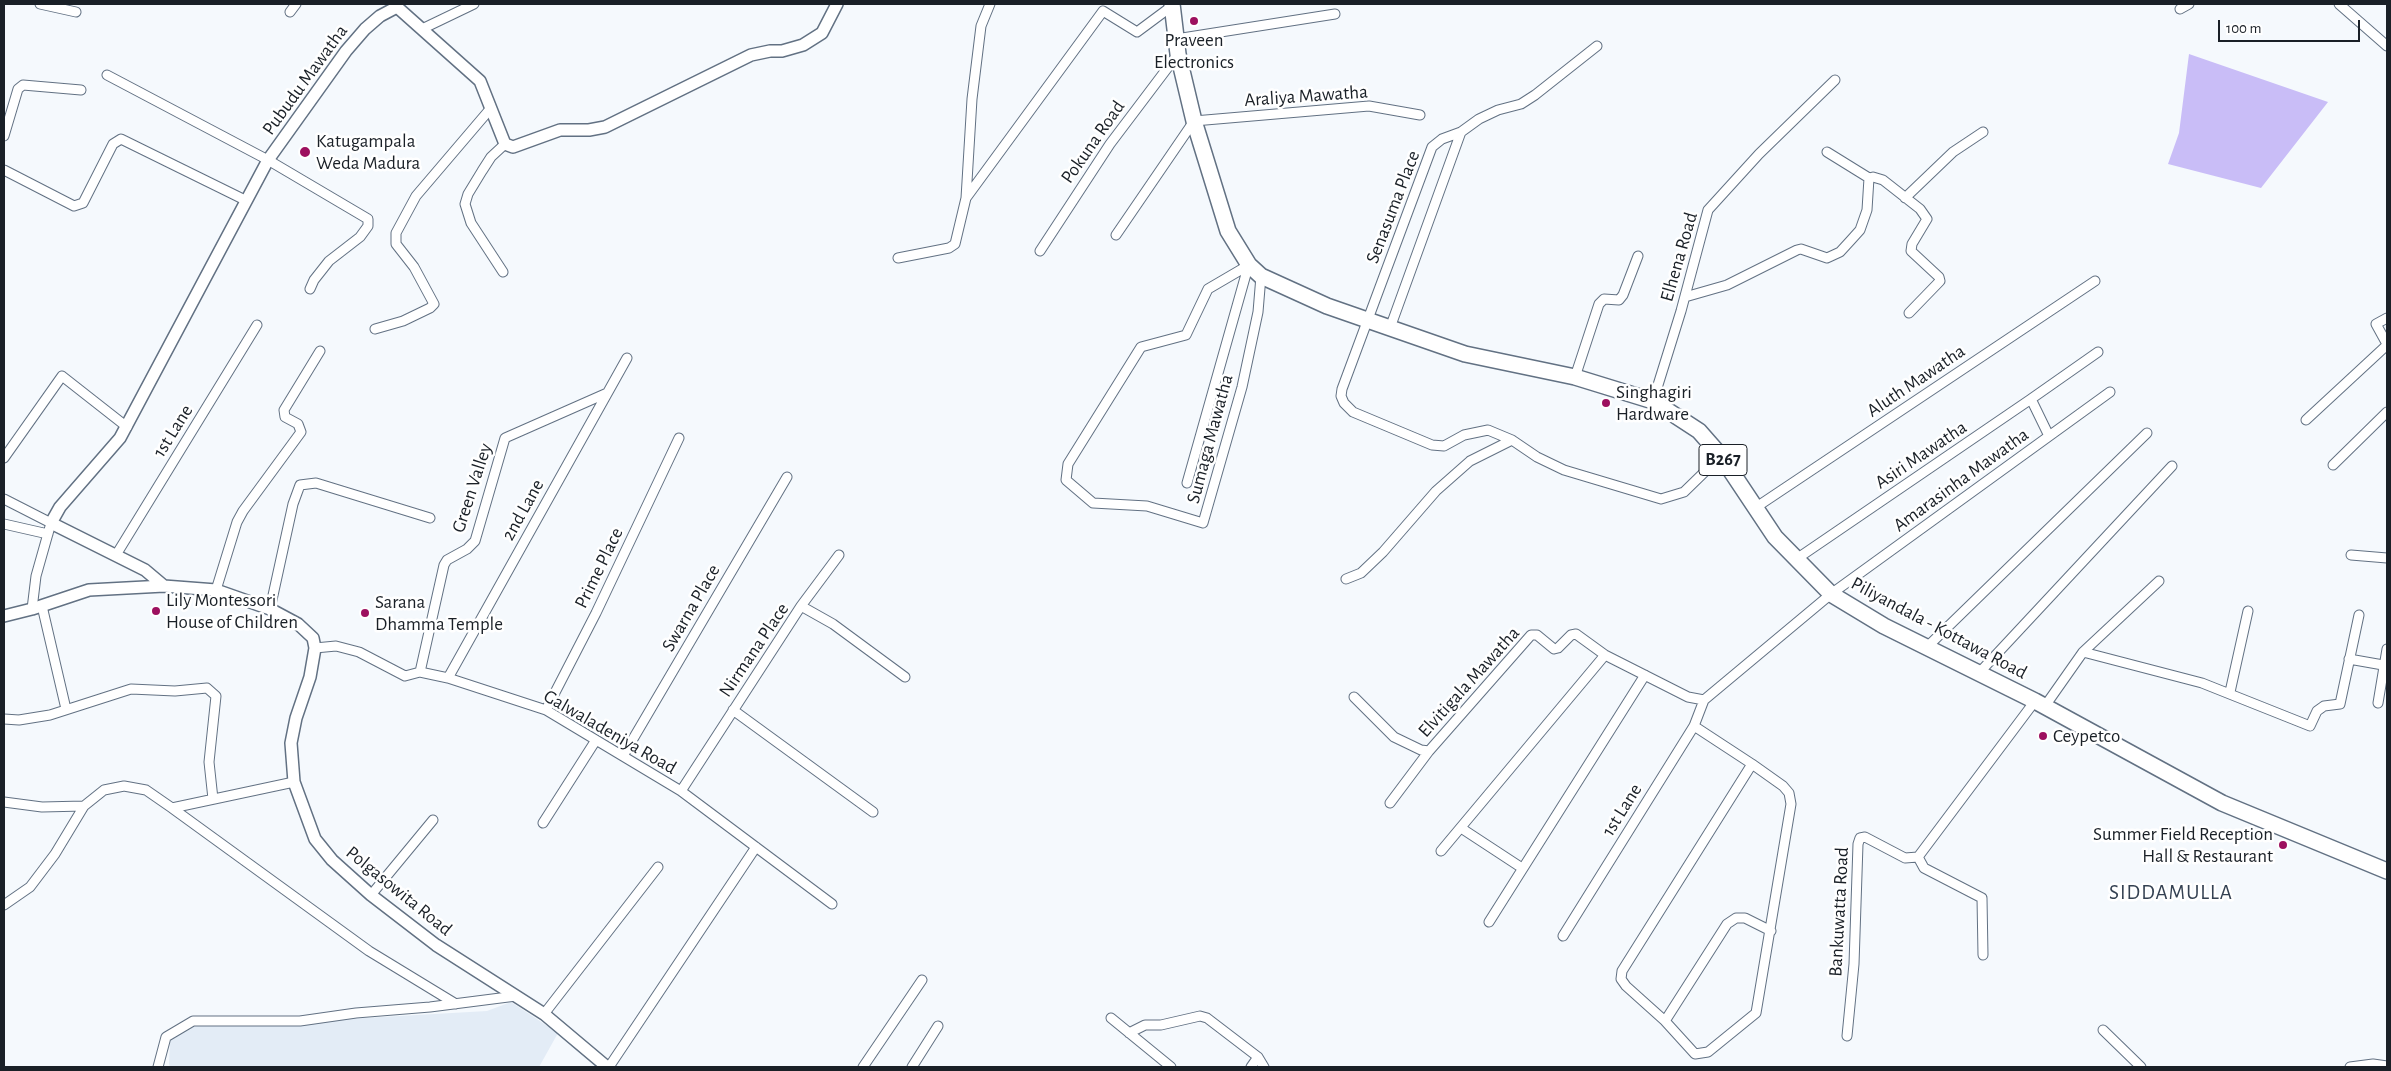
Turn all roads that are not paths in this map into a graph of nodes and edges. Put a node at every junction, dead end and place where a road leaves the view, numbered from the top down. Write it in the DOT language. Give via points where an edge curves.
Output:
graph roads {
  1 [pos="40,4"];
  2 [pos="296,4"];
  3 [pos="474,4"];
  4 [pos="837,4"];
  5 [pos="990,4"];
  6 [pos="2189,4"];
  7 [pos="2339,4"];
  8 [pos="395,5"];
  9 [pos="1172,5"];
  10 [pos="66,6"];
  11 [pos="2180,9"];
  12 [pos="76,12"];
  13 [pos="290,12"];
  14 [pos="1335,14"];
  15 [pos="422,29"];
  16 [pos="1176,39"];
  17 [pos="1597,46"];
  18 [pos="2387,46"];
  19 [pos="1178,54"];
  20 [pos="108,75"];
  21 [pos="1835,80"];
  22 [pos="81,90"];
  23 [pos="491,108"];
  24 [pos="1420,115"];
  25 [pos="1194,121"];
  26 [pos="1462,132"];
  27 [pos="1983,132"];
  28 [pos="4,136"];
  29 [pos="505,144"];
  30 [pos="1827,152"];
  31 [pos="268,160"];
  32 [pos="4,170"];
  33 [pos="1869,178"];
  34 [pos="966,198"];
  35 [pos="1904,198"];
  36 [pos="245,200"];
  37 [pos="1116,235"];
  38 [pos="1040,252"];
  39 [pos="1638,256"];
  40 [pos="898,258"];
  41 [pos="1253,269"];
  42 [pos="503,272"];
  43 [pos="2095,281"];
  44 [pos="310,289"];
  45 [pos="1685,297"];
  46 [pos="1909,313"];
  47 [pos="2387,318"];
  48 [pos="1368,321"];
  49 [pos="257,325"];
  50 [pos="1390,328"];
  51 [pos="375,329"];
  52 [pos="2387,344"];
  53 [pos="320,351"];
  54 [pos="2098,352"];
  55 [pos="627,358"];
  56 [pos="1576,377"];
  57 [pos="606,392"];
  58 [pos="2110,392"];
  59 [pos="2031,399"];
  60 [pos="1653,401"];
  61 [pos="2387,412"];
  62 [pos="2306,420"];
  63 [pos="127,427"];
  64 [pos="2147,433"];
  65 [pos="2049,436"];
  66 [pos="679,438"];
  67 [pos="1512,440"];
  68 [pos="1721,456"];
  69 [pos="4,458"];
  70 [pos="2333,465"];
  71 [pos="2172,466"];
  72 [pos="787,477"];
  73 [pos="1187,482"];
  74 [pos="4,499"];
  75 [pos="1755,508"];
  76 [pos="430,518"];
  77 [pos="4,524"];
  78 [pos="50,528"];
  79 [pos="116,555"];
  80 [pos="2351,555"];
  81 [pos="839,556"];
  82 [pos="2387,558"];
  83 [pos="1795,560"];
  84 [pos="1346,579"];
  85 [pos="2159,581"];
  86 [pos="164,586"];
  87 [pos="216,590"];
  88 [pos="1831,594"];
  89 [pos="802,606"];
  90 [pos="37,608"];
  91 [pos="270,609"];
  92 [pos="2248,612"];
  93 [pos="2359,615"];
  94 [pos="4,616"];
  95 [pos="315,648"];
  96 [pos="1926,648"];
  97 [pos="2387,649"];
  98 [pos="2083,652"];
  99 [pos="1605,655"];
  100 [pos="2349,659"];
  101 [pos="2383,665"];
  102 [pos="420,672"];
  103 [pos="1979,673"];
  104 [pos="1645,675"];
  105 [pos="905,677"];
  106 [pos="448,678"];
  107 [pos="2230,692"];
  108 [pos="1354,697"];
  109 [pos="1704,700"];
  110 [pos="2040,703"];
  111 [pos="2378,703"];
  112 [pos="66,710"];
  113 [pos="546,710"];
  114 [pos="733,710"];
  115 [pos="4,719"];
  116 [pos="1694,726"];
  117 [pos="596,740"];
  118 [pos="1429,751"];
  119 [pos="623,756"];
  120 [pos="1752,764"];
  121 [pos="294,782"];
  122 [pos="681,791"];
  123 [pos="213,799"];
  124 [pos="4,802"];
  125 [pos="1390,803"];
  126 [pos="84,806"];
  127 [pos="172,808"];
  128 [pos="873,812"];
  129 [pos="433,820"];
  130 [pos="543,823"];
  131 [pos="1461,828"];
  132 [pos="756,847"];
  133 [pos="1441,851"];
  134 [pos="1918,857"];
  135 [pos="658,866"];
  136 [pos="1522,868"];
  137 [pos="2387,871"];
  138 [pos="371,895"];
  139 [pos="832,904"];
  140 [pos="4,905"];
  141 [pos="1489,922"];
  142 [pos="1771,931"];
  143 [pos="1563,936"];
  144 [pos="1982,955"];
  145 [pos="922,980"];
  146 [pos="516,996"];
  147 [pos="456,1004"];
  148 [pos="544,1014"];
  149 [pos="1111,1018"];
  150 [pos="1665,1021"];
  151 [pos="938,1026"];
  152 [pos="2103,1030"];
  153 [pos="1129,1033"];
  154 [pos="1847,1036"];
  155 [pos="1258,1057"];
  156 [pos="604,1066"];
  157 [pos="2372,1066"];
  158 [pos="2387,1066"];
  159 [pos="158,1067"];
  160 [pos="864,1067"];
  161 [pos="912,1067"];
  162 [pos="1171,1067"];
  163 [pos="1251,1067"];
  164 [pos="1264,1067"];
  165 [pos="2141,1067"];
  166 [pos="2350,1067"];
  1 -- 10 [label="street"];
  2 -- 13 [label="street"];
  3 -- 15 [label="street"];
  4 -- 29 [label="street" via="822,33 803,45 751,55 605,127 560,130 517,146"];
  5 -- 34 [label="street" via="981,26 972,100"];
  6 -- 11 [label="street"];
  7 -- 18 [label="street"];
  8 -- 15 [label="street, Pubudu Mawatha"];
  8 -- 31 [label="street, Pubudu Mawatha" via="365,29 346,51"];
  9 -- 16 [label="main road"];
  9 -- 34 [label="street" via="1137,32 1103,11"];
  10 -- 12 [label="street"];
  14 -- 16 [label="street"];
  15 -- 23 [label="street, Pubudu Mawatha" via="480,81"];
  16 -- 19 [label="main road"];
  17 -- 26 [label="street, Senasuma Place" via="1521,104 1479,119"];
  19 -- 25 [label="main road"];
  19 -- 38 [label="street, Pokuna Road" via="1110,144"];
  20 -- 31 [label="street"];
  21 -- 45 [label="street, Elhena Road" via="1759,154 1708,210"];
  22 -- 28 [label="street" via="23,85 18,90"];
  23 -- 29 [label="street, Pubudu Mawatha"];
  23 -- 51 [label="street" via="416,196 396,233 396,244 414,267 434,304 403,321"];
  24 -- 25 [label="street, Araliya Mawatha" via="1369,106"];
  25 -- 37 [label="street"];
  25 -- 41 [label="main road" via="1228,231"];
  26 -- 48 [label="street, Senasuma Place" via="1442,139 1428,155"];
  26 -- 50 [label="street"];
  27 -- 35 [label="street" via="1953,152"];
  29 -- 42 [label="street" via="482,171 465,204 471,223"];
  30 -- 33 [label="street"];
  31 -- 36 [label="street, Pubudu Mawatha"];
  31 -- 44 [label="street" via="368,219 368,226 360,237 329,261"];
  32 -- 36 [label="street" via="74,206 84,203 113,144 121,139"];
  33 -- 35 [label="street" via="1884,180"];
  33 -- 45 [label="street" via="1867,210 1860,230 1833,256 1827,258 1797,250 1727,285"];
  34 -- 40 [label="street" via="954,244 949,248"];
  35 -- 46 [label="street" via="1927,219 1911,251 1940,281"];
  36 -- 63 [label="street, Pubudu Mawatha"];
  39 -- 56 [label="street" via="1619,300 1604,299 1599,304"];
  41 -- 41 [label="street, Sumaga Mawatha" via="1258,312 1242,387 1203,523 1147,506 1093,503 1066,480 1068,464 1141,347 1186,335 1208,289"];
  41 -- 48 [label="main road, Piliyandala - Kottawa Road / B267" via="1327,306"];
  41 -- 73 [label="street"];
  43 -- 75 [label="street, Aluth Mawatha"];
  45 -- 60 [label="street, Elhena Road"];
  47 -- 52 [label="street" via="2376,324"];
  48 -- 50 [label="main road, Piliyandala - Kottawa Road / B267"];
  48 -- 67 [label="street, Senasuma Place" via="1342,389 1344,403 1353,412 1438,446 1464,435 1488,430"];
  49 -- 79 [label="street, 1st Lane"];
  50 -- 56 [label="main road, Piliyandala - Kottawa Road / B267" via="1465,354"];
  52 -- 62 [label="street"];
  53 -- 87 [label="street" via="284,410 285,417 298,424 301,432 237,522"];
  54 -- 59 [label="street, Asiri Mawatha"];
  55 -- 57 [label="street, 2nd Lane"];
  56 -- 60 [label="main road, Piliyandala - Kottawa Road / B267"];
  57 -- 102 [label="street, Green Valley" via="505,438 475,541 468,550 444,564"];
  57 -- 106 [label="street, 2nd Lane"];
  58 -- 65 [label="street, Amarasinha Mawatha"];
  59 -- 65 [label="street"];
  59 -- 83 [label="street, Asiri Mawatha"];
  60 -- 68 [label="main road, Piliyandala - Kottawa Road / B267" via="1699,431"];
  61 -- 70 [label="street"];
  63 -- 69 [label="street" via="62,376"];
  63 -- 78 [label="street, Pubudu Mawatha" via="60,508"];
  64 -- 96 [label="street"];
  65 -- 88 [label="street, Amarasinha Mawatha"];
  66 -- 113 [label="street, Prime Place"];
  67 -- 68 [label="street, Senasuma Place" via="1564,470 1661,499 1684,492"];
  67 -- 84 [label="street" via="1470,461 1436,491 1361,573"];
  68 -- 75 [label="main road, Piliyandala - Kottawa Road / B267"];
  71 -- 103 [label="street"];
  72 -- 119 [label="street, Swarna Place"];
  74 -- 78 [label="street"];
  75 -- 83 [label="main road, Piliyandala - Kottawa Road / B267"];
  76 -- 91 [label="street" via="316,483 300,485"];
  77 -- 78 [label="street"];
  78 -- 79 [label="street"];
  78 -- 90 [label="street" via="36,576"];
  79 -- 86 [label="street" via="145,570"];
  80 -- 82 [label="street"];
  81 -- 89 [label="street"];
  83 -- 88 [label="main road, Piliyandala - Kottawa Road / B267"];
  85 -- 98 [label="street"];
  86 -- 87 [label="street"];
  86 -- 90 [label="street" via="89,590"];
  87 -- 91 [label="street"];
  88 -- 96 [label="main road, Piliyandala - Kottawa Road / B267"];
  88 -- 109 [label="street"];
  89 -- 105 [label="street, Nirmana Place" via="833,624"];
  89 -- 114 [label="street, Nirmana Place"];
  90 -- 94 [label="street"];
  90 -- 112 [label="street"];
  91 -- 95 [label="street" via="298,624 312,638"];
  92 -- 107 [label="street"];
  93 -- 100 [label="street"];
  95 -- 102 [label="street, Galwaladeniya Road" via="336,646 359,652 405,676"];
  95 -- 121 [label="street, Polgasowita Road" via="310,678 291,743"];
  96 -- 103 [label="main road, Piliyandala - Kottawa Road / B267"];
  97 -- 101 [label="street"];
  98 -- 107 [label="street"];
  98 -- 110 [label="street"];
  99 -- 104 [label="street, Elvitigala Mawatha"];
  99 -- 118 [label="street, Elvitigala Mawatha" via="1576,634 1554,649 1537,635 1531,635"];
  99 -- 131 [label="street"];
  100 -- 101 [label="street"];
  100 -- 107 [label="street" via="2340,704 2324,706 2317,711 2310,726"];
  101 -- 111 [label="street"];
  102 -- 106 [label="street, Galwaladeniya Road"];
  103 -- 110 [label="main road, Piliyandala - Kottawa Road / B267"];
  104 -- 109 [label="street, Elvitigala Mawatha" via="1688,697"];
  104 -- 136 [label="street"];
  106 -- 113 [label="street, Galwaladeniya Road"];
  108 -- 118 [label="street" via="1394,737"];
  109 -- 116 [label="street, 1st Lane"];
  110 -- 134 [label="street"];
  110 -- 137 [label="main road, Piliyandala - Kottawa Road / B267" via="2222,803"];
  112 -- 115 [label="street" via="19,720"];
  112 -- 123 [label="street" via="131,689 175,691 207,688 212,691 216,696 210,762"];
  113 -- 117 [label="street, Galwaladeniya Road"];
  114 -- 122 [label="street, Nirmana Place"];
  114 -- 128 [label="street"];
  116 -- 120 [label="street"];
  116 -- 143 [label="street, 1st Lane"];
  117 -- 119 [label="street, Galwaladeniya Road"];
  117 -- 130 [label="street"];
  118 -- 125 [label="street, Elvitigala Mawatha"];
  119 -- 122 [label="street, Galwaladeniya Road"];
  120 -- 142 [label="street" via="1783,786 1789,793 1791,804"];
  120 -- 150 [label="street" via="1622,971 1626,986"];
  121 -- 123 [label="street"];
  121 -- 138 [label="street, Polgasowita Road" via="315,839 332,860"];
  122 -- 132 [label="street, Galwaladeniya Road"];
  123 -- 127 [label="street"];
  124 -- 126 [label="street" via="42,807"];
  126 -- 127 [label="street" via="104,790 124,786 146,790"];
  126 -- 140 [label="street" via="30,888"];
  127 -- 147 [label="street" via="369,951"];
  129 -- 138 [label="street"];
  131 -- 133 [label="street"];
  131 -- 136 [label="street"];
  132 -- 139 [label="street, Galwaladeniya Road"];
  132 -- 156 [label="street"];
  134 -- 144 [label="street" via="1924,868 1982,898"];
  134 -- 154 [label="street, Bankuwatta Road" via="1905,858 1860,838"];
  135 -- 148 [label="street"];
  136 -- 141 [label="street"];
  138 -- 146 [label="street, Polgasowita Road" via="436,945"];
  142 -- 150 [label="street" via="1745,918 1736,918 1727,924"];
  142 -- 150 [label="street" via="1759,1005 1751,1020 1702,1055 1695,1054"];
  145 -- 160 [label="street"];
  146 -- 147 [label="street"];
  146 -- 148 [label="street, Polgasowita Road"];
  147 -- 159 [label="street" via="300,1021 193,1021 166,1037"];
  148 -- 156 [label="street, Polgasowita Road"];
  149 -- 153 [label="street"];
  151 -- 161 [label="street"];
  152 -- 165 [label="street"];
  153 -- 155 [label="street" via="1145,1025 1161,1025 1200,1016"];
  153 -- 162 [label="street"];
  155 -- 163 [label="street"];
  155 -- 164 [label="street"];
  157 -- 158 [label="street"];
  157 -- 166 [label="street"];
}
